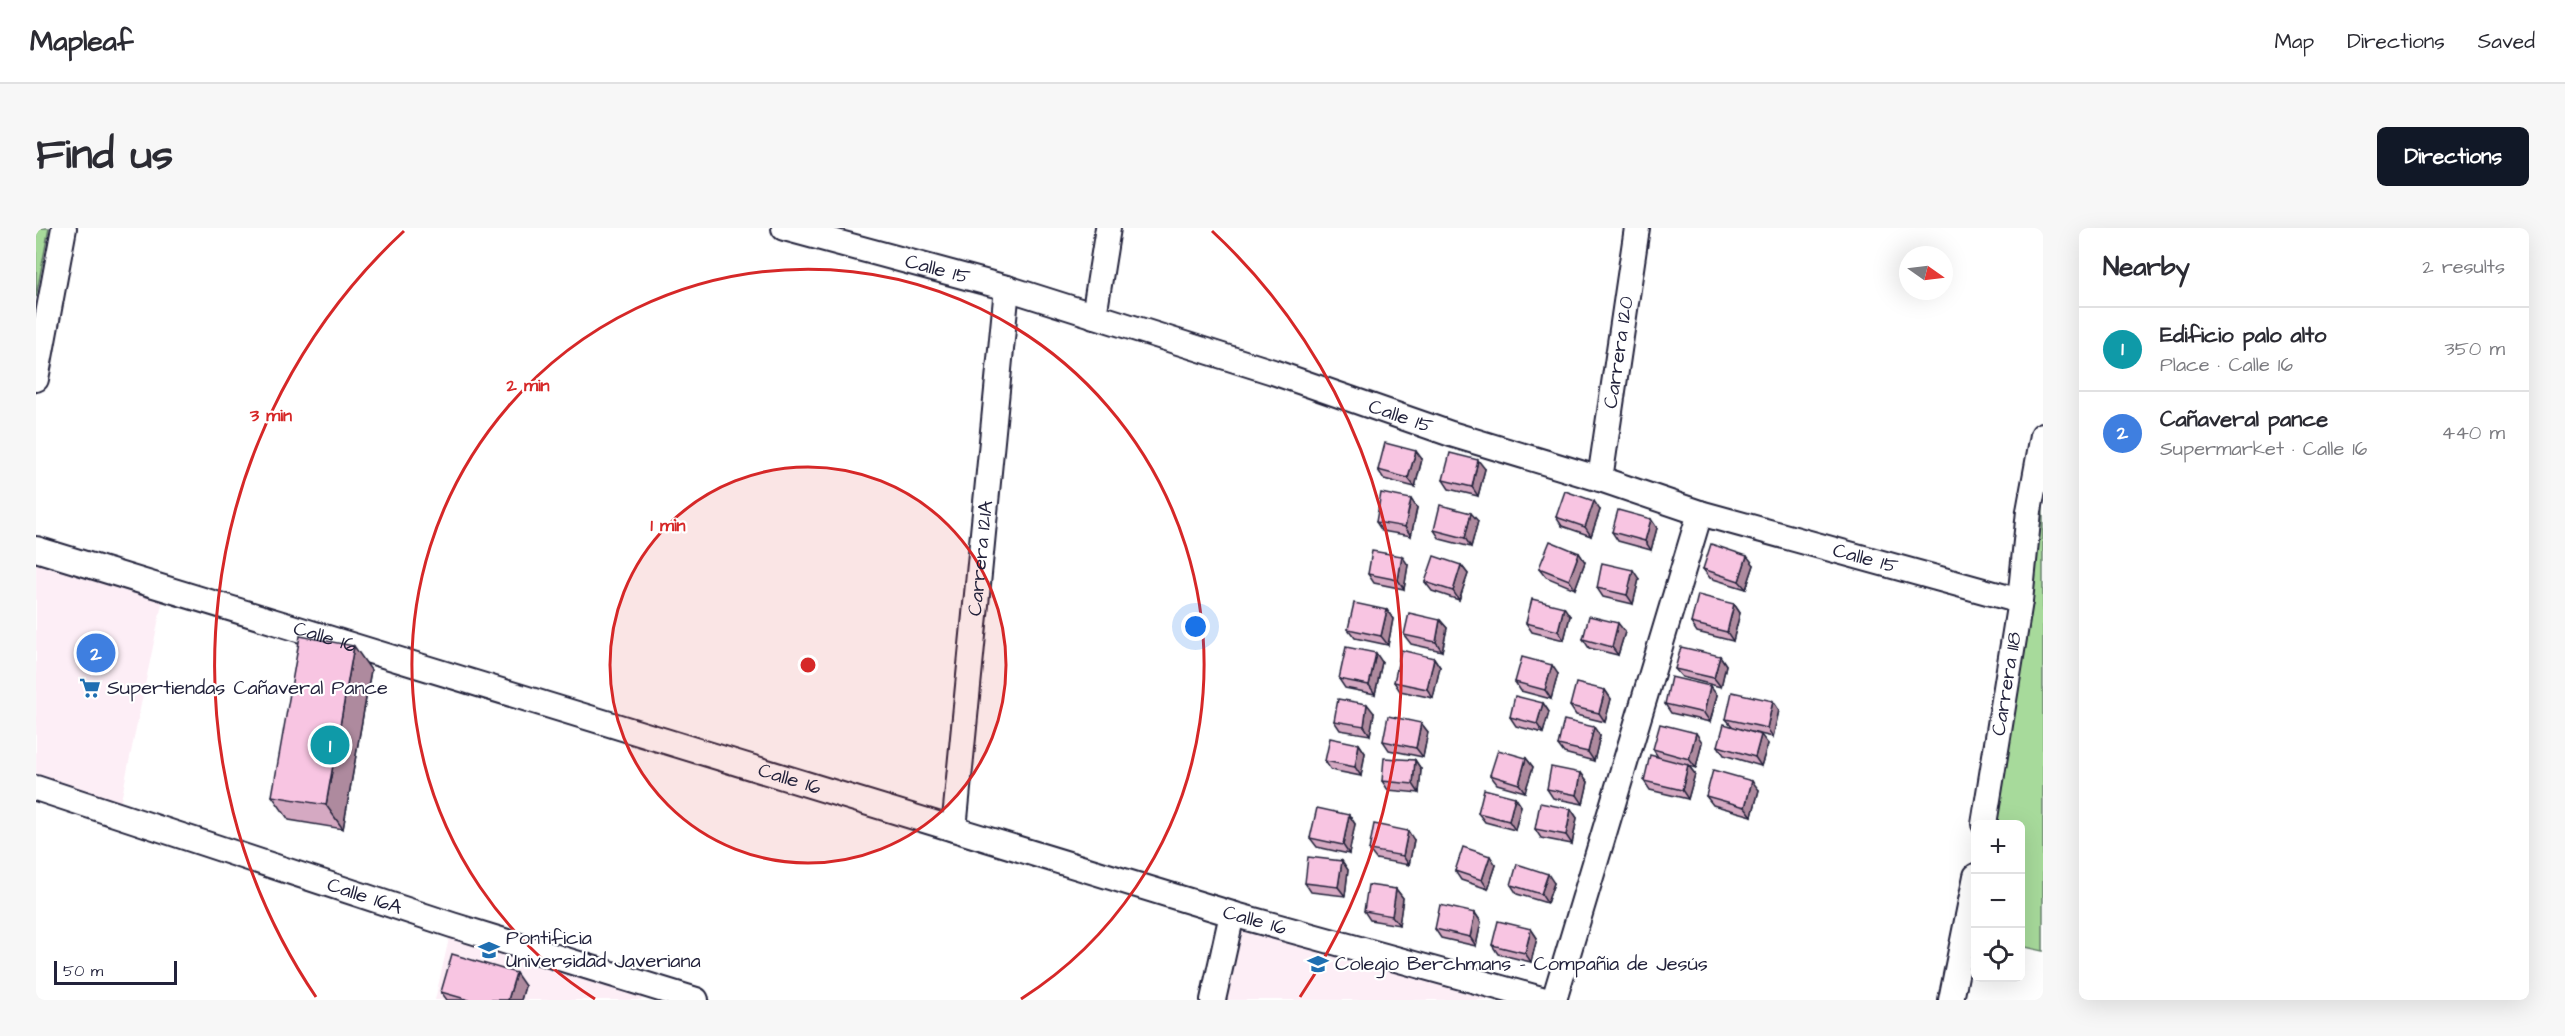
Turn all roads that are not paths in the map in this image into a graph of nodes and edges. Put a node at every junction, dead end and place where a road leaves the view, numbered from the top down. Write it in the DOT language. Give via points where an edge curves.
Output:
graph roads {
  1 [pos="49,228"];
  2 [pos="64,228"];
  3 [pos="784,228"];
  4 [pos="1108,228"];
  5 [pos="1637,228"];
  6 [pos="1007,288"];
  7 [pos="36,297"];
  8 [pos="1094,316"];
  9 [pos="36,379"];
  10 [pos="2043,435"];
  11 [pos="1600,479"];
  12 [pos="1700,513"];
  13 [pos="36,549"];
  14 [pos="2020,602"];
  15 [pos="36,788"];
  16 [pos="1985,820"];
  17 [pos="954,829"];
  18 [pos="1971,901"];
  19 [pos="1232,914"];
  20 [pos="696,1000"];
  21 [pos="1213,1000"];
  22 [pos="1545,1000"];
  23 [pos="1554,1000"];
  24 [pos="1951,1000"];
  1 -- 7 [label="street"];
  2 -- 9 [label="street"];
  3 -- 6 [label="street, Calle 15"];
  4 -- 8 [label="street"];
  5 -- 11 [label="street, Carrera 120"];
  6 -- 8 [label="street, Calle 15"];
  6 -- 17 [label="street, Carrera 121A"];
  8 -- 11 [label="street, Calle 15"];
  10 -- 14 [label="street, Carrera 118" via="2029,511"];
  11 -- 12 [label="street, Calle 15"];
  12 -- 14 [label="street, Calle 15"];
  12 -- 23 [label="street"];
  13 -- 17 [label="street, Calle 16"];
  14 -- 16 [label="street, Carrera 118"];
  15 -- 20 [label="street, Calle 16A" via="452,925"];
  17 -- 19 [label="street, Calle 16"];
  18 -- 24 [label="street"];
  19 -- 21 [label="street"];
  19 -- 22 [label="street, Calle 16"];
}
